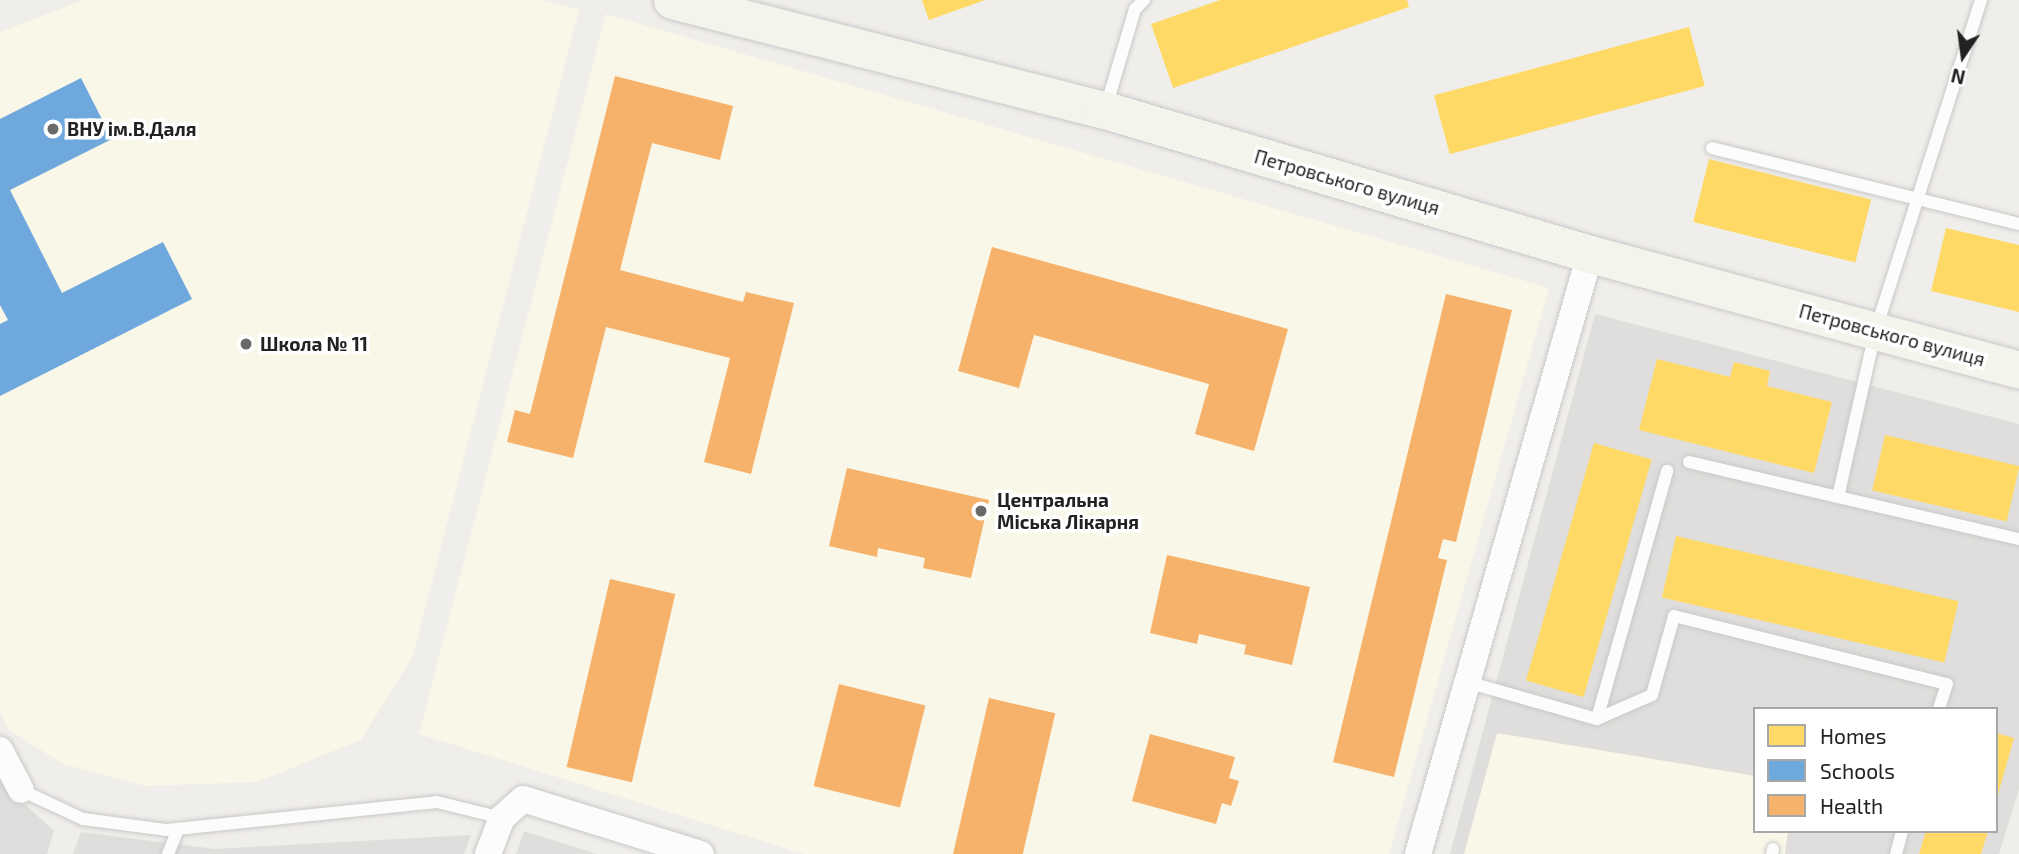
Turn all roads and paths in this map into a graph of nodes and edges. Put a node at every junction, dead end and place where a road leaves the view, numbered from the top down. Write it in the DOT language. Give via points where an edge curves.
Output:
graph roads {
  1 [pos="672,0"];
  2 [pos="1144,0"];
  3 [pos="1981,0"];
  4 [pos="1105,110"];
  5 [pos="1712,148"];
  6 [pos="1917,200"];
  7 [pos="2019,224"];
  8 [pos="1590,254"];
  9 [pos="1876,329"];
  10 [pos="2019,370"];
  11 [pos="1689,462"];
  12 [pos="1667,471"];
  13 [pos="1838,496"];
  14 [pos="2019,539"];
  15 [pos="1467,682"];
  16 [pos="1940,707"];
  17 [pos="1597,719"];
  18 [pos="0,750"];
  19 [pos="21,790"];
  20 [pos="502,818"];
  21 [pos="178,829"];
  22 [pos="1901,833"];
  23 [pos="168,854"];
  24 [pos="488,854"];
  25 [pos="701,854"];
  26 [pos="1418,854"];
  27 [pos="1896,854"];
  1 -- 4 [label="street, Петровського вулиця"];
  2 -- 4 [label="lane" via="1135,9"];
  3 -- 6 [label="lane"];
  4 -- 8 [label="street, Петровського вулиця"];
  5 -- 6 [label="lane"];
  6 -- 7 [label="lane"];
  6 -- 9 [label="lane"];
  8 -- 9 [label="street, Петровського вулиця"];
  8 -- 15 [label="street"];
  9 -- 10 [label="street, Петровського вулиця"];
  9 -- 13 [label="lane"];
  11 -- 13 [label="lane"];
  12 -- 17 [label="lane"];
  13 -- 14 [label="lane"];
  15 -- 17 [label="lane"];
  15 -- 26 [label="street"];
  16 -- 17 [label="lane" via="1947,684 1674,616 1651,695"];
  18 -- 19 [label="street"];
  19 -- 21 [label="lane" via="83,819"];
  20 -- 21 [label="lane" via="437,802"];
  20 -- 24 [label="street"];
  20 -- 25 [label="street" via="523,799"];
  21 -- 23 [label="lane"];
  22 -- 27 [label="lane"];
}
